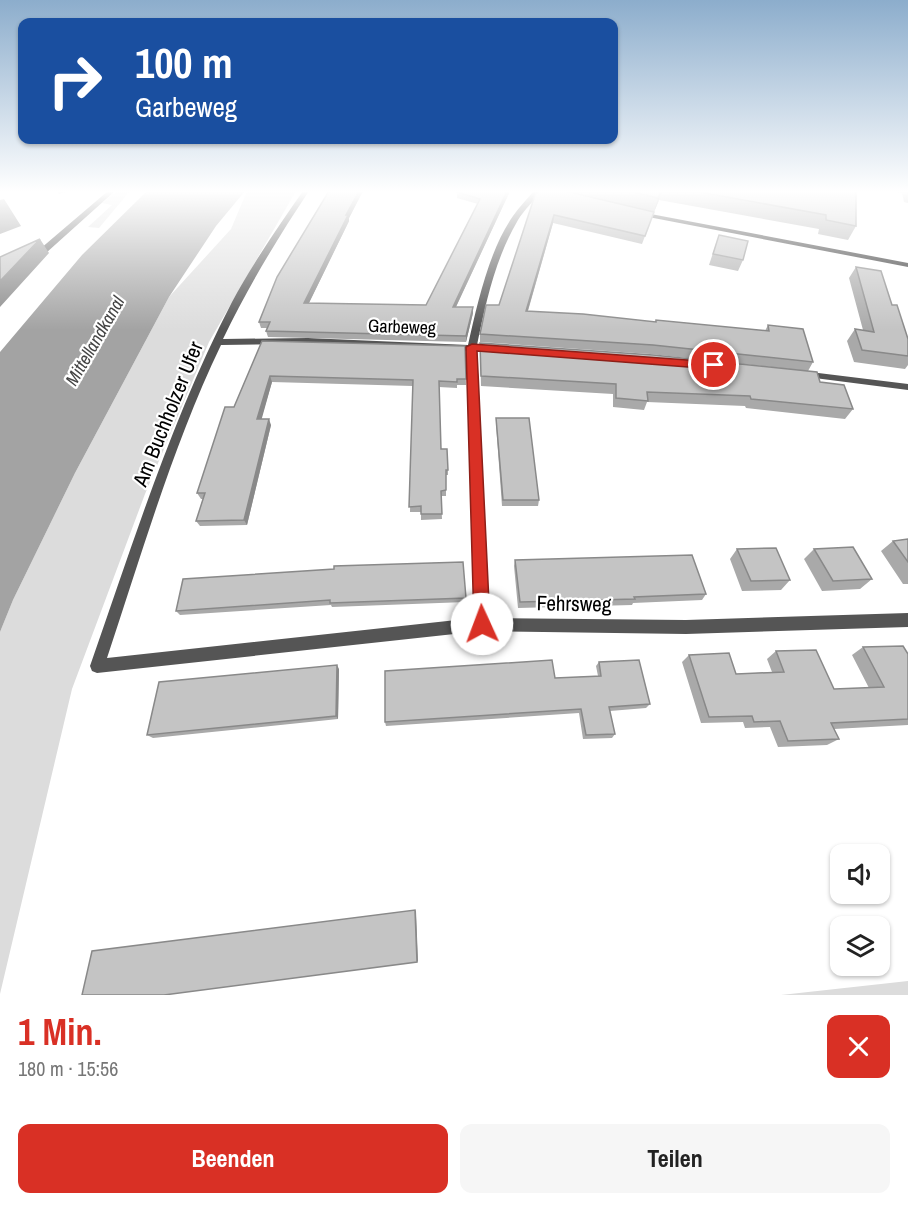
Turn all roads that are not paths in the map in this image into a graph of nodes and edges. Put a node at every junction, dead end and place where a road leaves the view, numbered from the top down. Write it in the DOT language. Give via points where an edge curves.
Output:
graph roads {
  1 [pos="59,237"];
  2 [pos="275,237"];
  3 [pos="506,237"];
  4 [pos="766,237"];
  5 [pos="22,261"];
  6 [pos="908,265"];
  7 [pos="218,342"];
  8 [pos="472,347"];
  9 [pos="506,349"];
  10 [pos="795,373"];
  11 [pos="908,387"];
  12 [pos="908,620"];
  13 [pos="482,624"];
  14 [pos="97,666"];
  1 -- 5 [label="street"];
  2 -- 7 [label="street, Am Buchholzer Ufer"];
  3 -- 8 [label="street" via="483,295"];
  4 -- 6 [label="street"];
  7 -- 8 [label="street, Garbeweg"];
  7 -- 14 [label="street, Am Buchholzer Ufer" via="189,403"];
  8 -- 9 [label="street, Garbeweg"];
  8 -- 13 [label="street"];
  10 -- 11 [label="street"];
  12 -- 13 [label="street, Fehrsweg" via="686,627"];
  13 -- 14 [label="street, Fehrsweg"];
}
